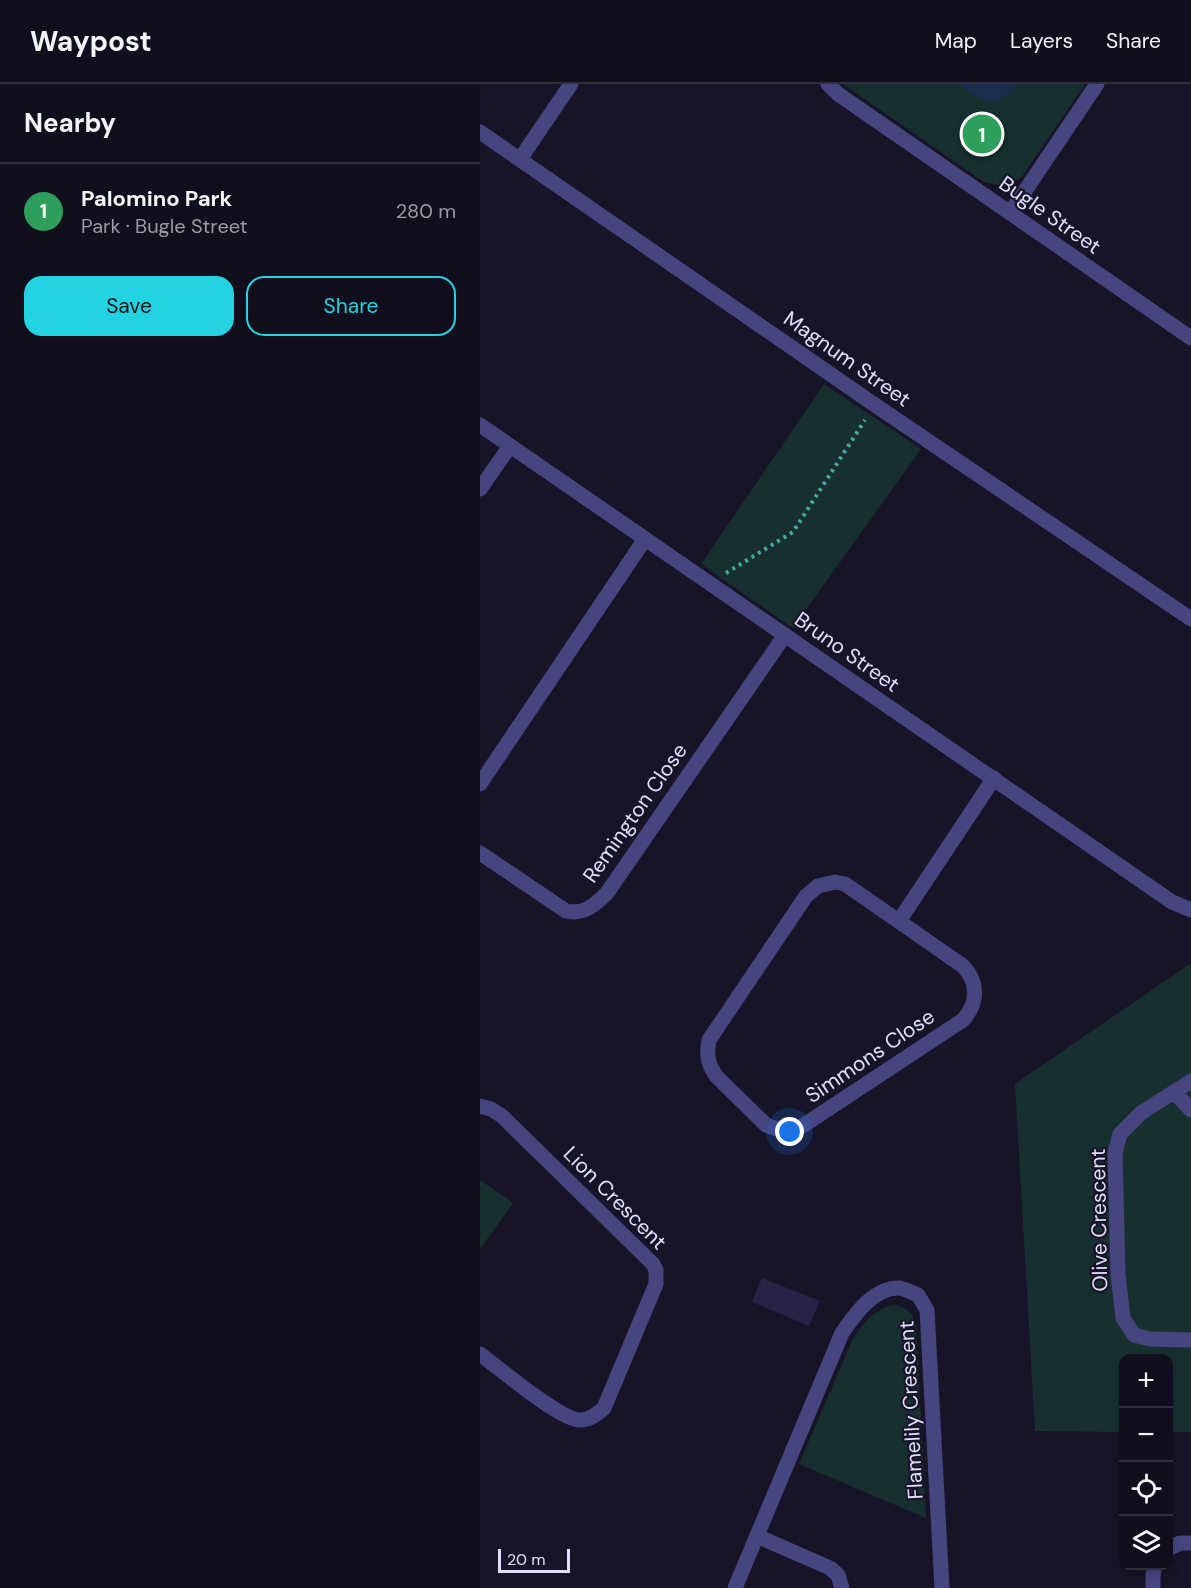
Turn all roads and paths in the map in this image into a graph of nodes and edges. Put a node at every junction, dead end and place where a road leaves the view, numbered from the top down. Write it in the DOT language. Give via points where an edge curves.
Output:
graph roads {
  1 [pos="571,84"];
  2 [pos="828,84"];
  3 [pos="1097,84"];
  4 [pos="480,132"];
  5 [pos="520,159"];
  6 [pos="1010,213"];
  7 [pos="1191,338"];
  8 [pos="868,414"];
  9 [pos="480,425"];
  10 [pos="510,446"];
  11 [pos="480,489"];
  12 [pos="645,539"];
  13 [pos="721,577"];
  14 [pos="1191,619"];
  15 [pos="785,634"];
  16 [pos="994,778"];
  17 [pos="480,784"];
  18 [pos="480,853"];
  19 [pos="1191,910"];
  20 [pos="899,921"];
  21 [pos="1191,1081"];
  22 [pos="1174,1092"];
  23 [pos="480,1106"];
  24 [pos="1191,1110"];
  25 [pos="1191,1340"];
  26 [pos="480,1354"];
  27 [pos="757,1536"];
  28 [pos="1191,1543"];
  29 [pos="1173,1546"];
  30 [pos="1154,1570"];
  31 [pos="735,1588"];
  32 [pos="842,1588"];
  33 [pos="942,1588"];
  34 [pos="1153,1588"];
  1 -- 5 [label="street"];
  2 -- 6 [label="street, Bugle Street"];
  3 -- 6 [label="street"];
  4 -- 5 [label="street, Magnum Street"];
  5 -- 14 [label="street, Magnum Street"];
  6 -- 7 [label="street, Bugle Street"];
  8 -- 13 [label="path" via="793,532"];
  9 -- 10 [label="street, Bruno Street"];
  10 -- 11 [label="street"];
  10 -- 12 [label="street, Bruno Street"];
  12 -- 15 [label="street, Bruno Street"];
  12 -- 17 [label="street"];
  15 -- 16 [label="street, Bruno Street"];
  15 -- 18 [label="street, Remington Close" via="607,892 592,907 574,913 566,911"];
  16 -- 19 [label="street, Bruno Street" via="1172,902"];
  16 -- 20 [label="street"];
  20 -- 20 [label="street, Simmons Close" via="845,884 818,886 806,896 712,1032 707,1048 710,1068 766,1125 785,1131 804,1125 969,1013 975,997 969,972"];
  21 -- 22 [label="street, Olive Crescent"];
  22 -- 24 [label="street"];
  22 -- 25 [label="street, Olive Crescent" via="1141,1113 1120,1134 1115,1153 1118,1274 1123,1318 1134,1335"];
  23 -- 26 [label="street, Lion Crescent" via="502,1116 653,1264 656,1276 651,1297 604,1408 590,1419 572,1419 556,1410"];
  27 -- 31 [label="street, Flamelily Crescent"];
  27 -- 32 [label="street" via="830,1568 838,1575"];
  27 -- 33 [label="street, Flamelily Crescent" via="842,1333 858,1310 881,1293 900,1288 918,1294 927,1310"];
  28 -- 29 [label="street"];
  30 -- 34 [label="street"];
}
